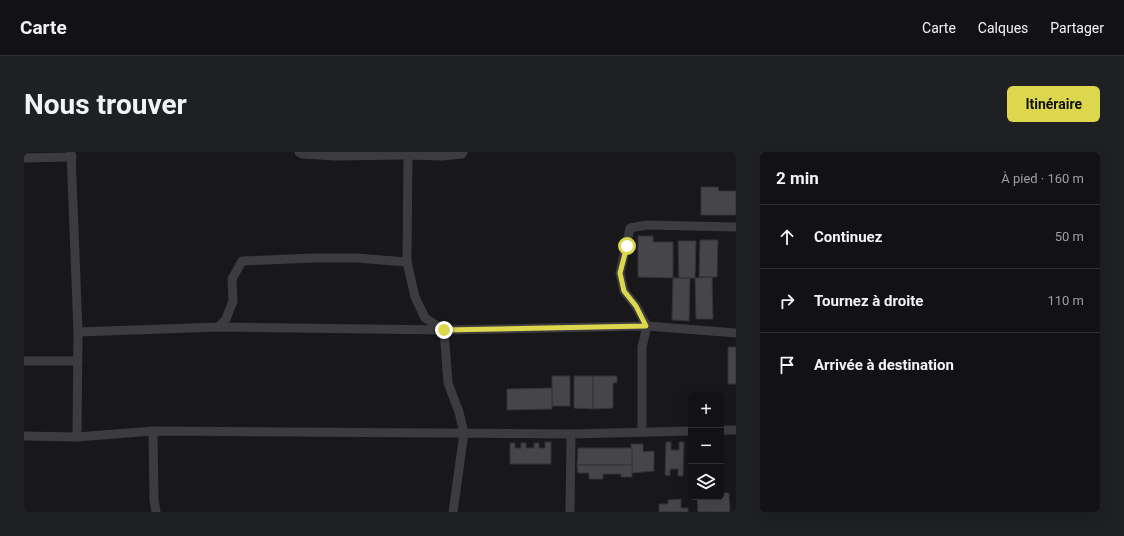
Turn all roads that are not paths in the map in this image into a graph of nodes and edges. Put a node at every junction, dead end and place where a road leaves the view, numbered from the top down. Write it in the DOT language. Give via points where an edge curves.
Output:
graph roads {
  1 [pos="299,152"];
  2 [pos="463,152"];
  3 [pos="71,155"];
  4 [pos="408,155"];
  5 [pos="24,158"];
  6 [pos="736,227"];
  7 [pos="406,262"];
  8 [pos="646,326"];
  9 [pos="219,327"];
  10 [pos="444,330"];
  11 [pos="78,332"];
  12 [pos="736,333"];
  13 [pos="24,361"];
  14 [pos="78,361"];
  15 [pos="724,430"];
  16 [pos="736,430"];
  17 [pos="153,431"];
  18 [pos="688,431"];
  19 [pos="642,432"];
  20 [pos="464,433"];
  21 [pos="571,434"];
  22 [pos="24,436"];
  23 [pos="77,437"];
  24 [pos="156,512"];
  25 [pos="453,512"];
  26 [pos="570,512"];
  1 -- 4 [label="street" via="335,156"];
  2 -- 4 [label="street" via="442,156"];
  3 -- 5 [label="street"];
  3 -- 11 [label="street"];
  4 -- 7 [label="street"];
  6 -- 8 [label="street" via="647,225 630,228 620,273 624,291 636,306"];
  7 -- 9 [label="street" via="356,258 242,261 232,279 233,301 226,319"];
  7 -- 10 [label="street" via="415,298 425,318"];
  8 -- 10 [label="street"];
  8 -- 12 [label="street"];
  8 -- 19 [label="street" via="642,347"];
  9 -- 10 [label="street"];
  9 -- 11 [label="street"];
  10 -- 20 [label="street" via="448,383"];
  11 -- 14 [label="street"];
  13 -- 14 [label="street"];
  14 -- 23 [label="street"];
  15 -- 16 [label="street"];
  17 -- 20 [label="street"];
  17 -- 23 [label="street"];
  17 -- 24 [label="street"];
  18 -- 19 [label="street"];
  19 -- 21 [label="street"];
  20 -- 21 [label="street"];
  20 -- 25 [label="street"];
  21 -- 26 [label="street"];
  22 -- 23 [label="street"];
}
